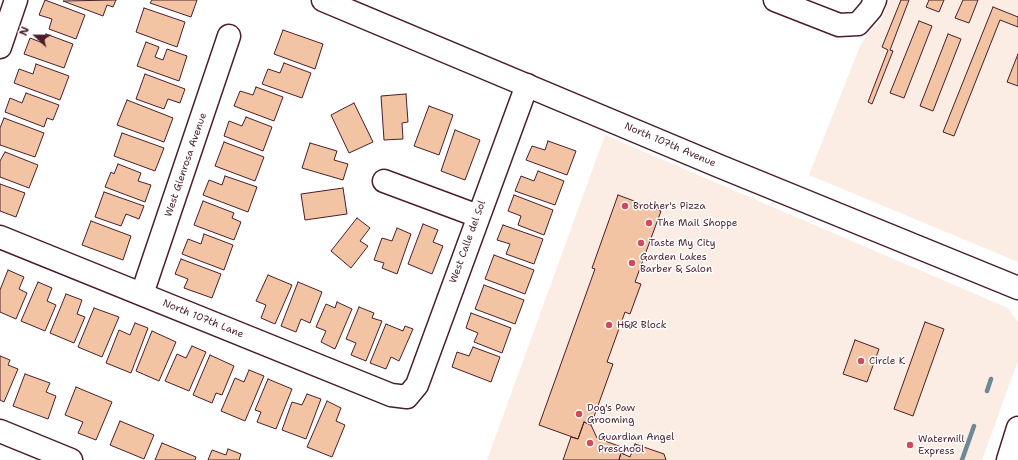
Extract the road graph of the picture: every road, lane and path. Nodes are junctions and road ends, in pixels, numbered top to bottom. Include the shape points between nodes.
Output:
1 (16, 0) edge
2 (323, 0) edge
3 (775, 0) edge
4 (875, 0) edge
5 (229, 36) dead end
6 (0, 47) edge
7 (527, 85) junction
8 (384, 181) dead end
9 (478, 216) junction
10 (0, 237) edge
11 (1018, 288) edge
12 (142, 294) junction
13 (406, 397) joint
14 (1018, 428) edge
15 (0, 431) edge
16 (61, 458) edge
17 (1008, 460) edge

1 - 6 street
2 - 7 street, North 107th Avenue
3 - 4 street via 839,25 858,24
5 - 12 street, West Glenrosa Avenue
7 - 9 street, West Calle del Sol
7 - 11 street, North 107th Avenue
8 - 9 street
9 - 13 street, West Calle del Sol via 417,385
10 - 12 street, North 107th Lane
12 - 13 street, North 107th Lane via 391,395
14 - 17 street
15 - 16 street

